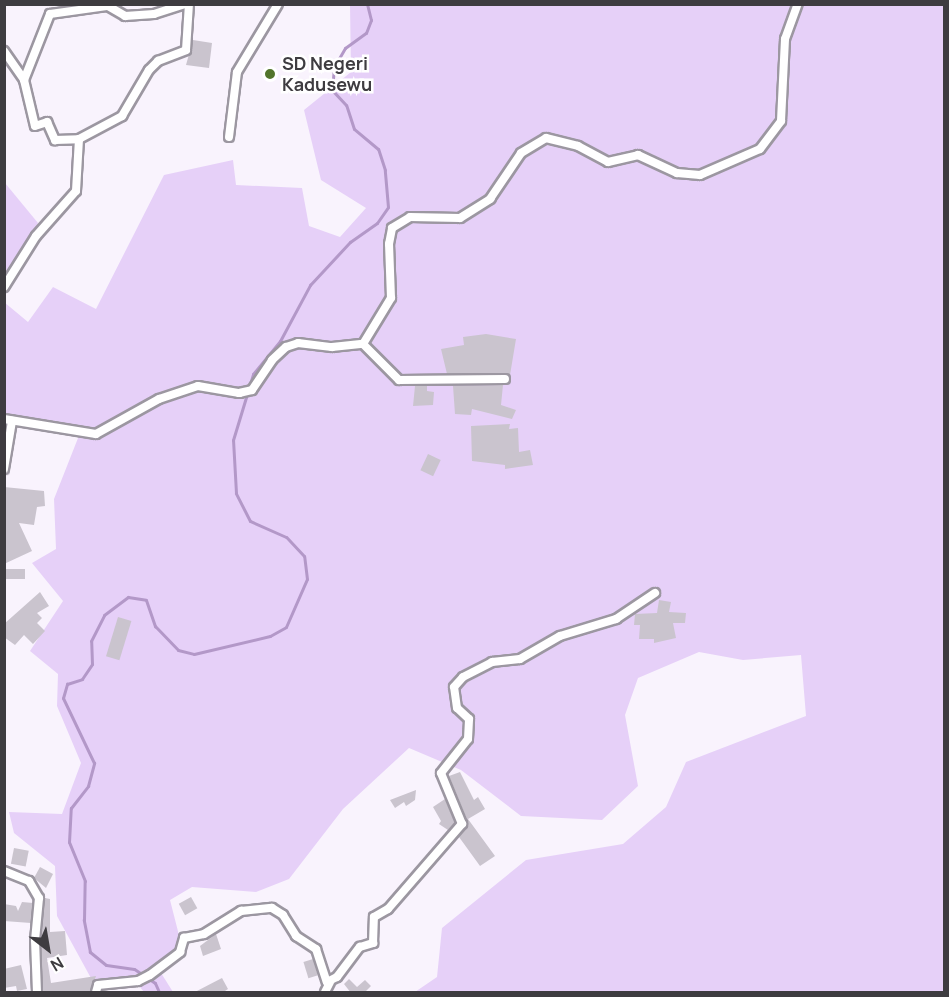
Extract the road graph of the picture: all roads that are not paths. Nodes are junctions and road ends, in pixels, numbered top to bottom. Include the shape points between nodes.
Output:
1 (184, 4) edge
2 (189, 4) edge
3 (278, 4) edge
4 (798, 4) edge
5 (4, 51) edge
6 (24, 80) junction
7 (229, 137) dead end
8 (79, 139) junction
9 (4, 287) edge
10 (363, 344) junction
11 (505, 379) dead end
12 (8, 420) edge
13 (4, 469) edge
14 (655, 593) dead end
15 (4, 871) edge
16 (330, 982) junction
17 (37, 993) edge
18 (96, 993) edge
19 (325, 993) edge

1 - 6 street via 154,14 124,16 108,6 50,14
2 - 8 street via 186,50 158,61 149,70 122,116
3 - 7 street via 237,72
4 - 10 street via 785,39 781,121 760,149 700,175 677,173 638,155 608,162 578,146 546,138 521,153 490,199 460,218 410,217 392,228 391,298
5 - 6 street
6 - 8 street via 35,126 47,122 54,140
8 - 9 street via 76,191 36,236
10 - 11 street via 399,380
10 - 12 street via 286,346 252,390 239,393 198,386 159,399 96,434
12 - 13 street
14 - 16 street via 616,619 560,636 520,659 492,662 463,677 454,687 457,708 469,719 468,739 441,773 462,824 388,909 374,917 373,943 360,947
15 - 17 street via 29,881 39,898 35,940
16 - 18 street via 324,978 316,949 296,936 283,915 272,908 240,911 204,934 184,938 180,952 150,975 138,981 98,985
16 - 19 street

